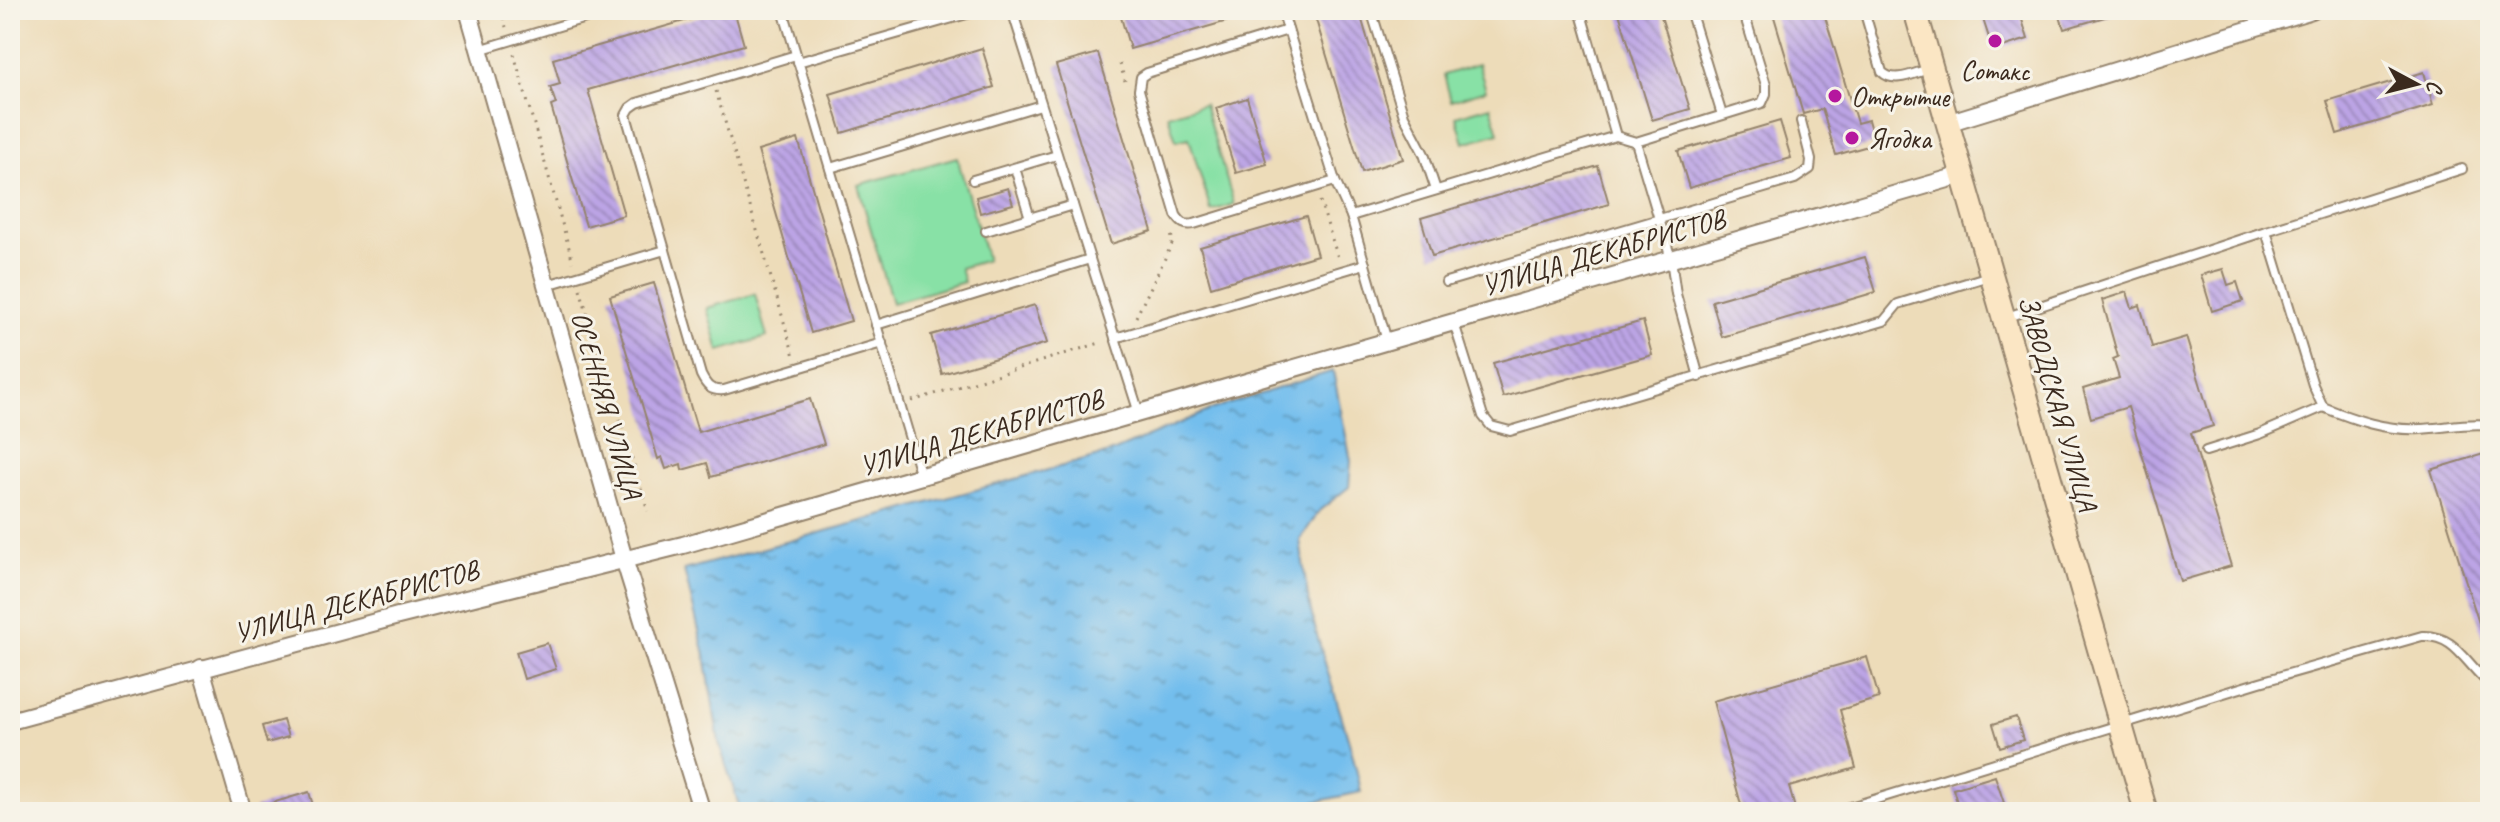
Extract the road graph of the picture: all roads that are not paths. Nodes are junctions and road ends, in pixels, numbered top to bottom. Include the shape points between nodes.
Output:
1 (468, 10) edge
2 (612, 10) edge
3 (783, 10) edge
4 (981, 10) edge
5 (1012, 10) edge
6 (1282, 10) edge
7 (1371, 10) edge
8 (1580, 10) edge
9 (1690, 10) edge
10 (1743, 10) edge
11 (1864, 10) edge
12 (1915, 10) edge
13 (2312, 10) edge
14 (1288, 30) junction
15 (479, 50) junction
16 (797, 59) junction
17 (1932, 68) junction
18 (1041, 105) junction
19 (1722, 115) junction
20 (1801, 121) dead end
21 (1947, 123) junction
22 (1616, 136) junction
23 (1636, 142) junction
24 (1057, 155) junction
25 (830, 168) junction
26 (1015, 168) junction
27 (2462, 169) dead end
28 (1962, 175) junction
29 (973, 180) dead end
30 (1335, 181) junction
31 (1436, 190) junction
32 (1073, 205) junction
33 (1351, 216) junction
34 (1030, 218) junction
35 (1660, 219) junction
36 (986, 231) dead end
37 (2266, 231) junction
38 (665, 250) junction
39 (1090, 259) junction
40 (1671, 259) junction
41 (1365, 264) junction
42 (1990, 276) junction
43 (1446, 282) dead end
44 (546, 285) junction
45 (2002, 319) junction
46 (1454, 323) junction
47 (876, 325) junction
48 (1115, 338) junction
49 (1387, 341) junction
50 (882, 343) junction
51 (1699, 377) junction
52 (2323, 407) junction
53 (1139, 413) junction
54 (2490, 425) edge
55 (2206, 451) dead end
56 (921, 476) junction
57 (624, 559) junction
58 (201, 668) junction
59 (2490, 684) edge
60 (10, 721) edge
61 (2120, 725) junction
62 (243, 812) edge
63 (702, 812) edge
64 (1834, 812) edge
65 (2146, 812) edge

1 - 15 street, ОСЕННЯЯ УЛИЦА
2 - 15 lane
3 - 16 lane
4 - 16 lane
5 - 18 lane
6 - 14 lane
7 - 31 lane via 1404,116
8 - 22 lane
9 - 19 lane
10 - 19 lane via 1766,94 1762,103
11 - 17 lane via 1886,77
12 - 17 street, ЗАВОДСКАЯ УЛИЦА
13 - 21 street
14 - 30 lane
14 - 30 lane via 1141,77 1139,90 1176,215 1187,225 1194,224
15 - 44 street, ОСЕННЯЯ УЛИЦА
16 - 25 lane
16 - 38 lane via 637,103 626,115
17 - 21 street, ЗАВОДСКАЯ УЛИЦА
18 - 24 lane
18 - 25 lane
19 - 23 lane
20 - 35 lane via 1811,160 1805,174
21 - 28 street, ЗАВОДСКАЯ УЛИЦА
22 - 23 lane
22 - 31 lane
23 - 35 lane
24 - 26 lane
24 - 32 lane
25 - 47 lane
26 - 29 lane
26 - 34 lane
27 - 37 lane
28 - 40 street, УЛИЦА ДЕКАБРИСТОВ
28 - 42 street, ЗАВОДСКАЯ УЛИЦА
30 - 33 lane
31 - 33 lane
32 - 34 lane
32 - 39 lane
33 - 41 lane
34 - 36 lane
35 - 40 lane
35 - 43 lane
37 - 45 lane
37 - 52 lane
38 - 44 lane
38 - 50 lane via 706,385 714,391
39 - 47 lane
39 - 48 lane
40 - 46 street, УЛИЦА ДЕКАБРИСТОВ
40 - 51 lane
41 - 48 lane
41 - 49 lane
42 - 45 street, ЗАВОДСКАЯ УЛИЦА
42 - 51 lane via 1898,304 1884,321
44 - 57 street, ОСЕННЯЯ УЛИЦА
45 - 61 street, ЗАВОДСКАЯ УЛИЦА
46 - 49 street, УЛИЦА ДЕКАБРИСТОВ
46 - 51 lane via 1483,416 1500,430
47 - 50 lane
48 - 53 lane
49 - 53 street, УЛИЦА ДЕКАБРИСТОВ
50 - 56 lane
52 - 54 lane via 2386,427
52 - 55 lane
53 - 56 street, УЛИЦА ДЕКАБРИСТОВ
56 - 57 street, УЛИЦА ДЕКАБРИСТОВ
57 - 58 street, УЛИЦА ДЕКАБРИСТОВ
57 - 63 street, ОСЕННЯЯ УЛИЦА
58 - 60 street, УЛИЦА ДЕКАБРИСТОВ
58 - 62 street
59 - 61 lane via 2449,641 2422,636
61 - 64 lane
61 - 65 street, ЗАВОДСКАЯ УЛИЦА

